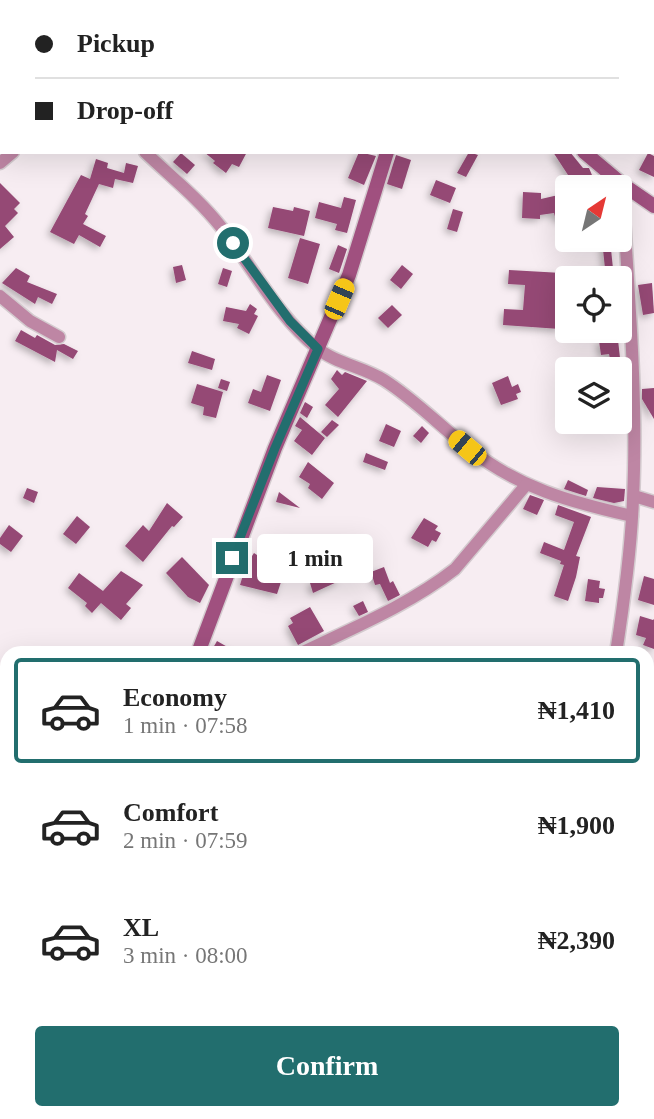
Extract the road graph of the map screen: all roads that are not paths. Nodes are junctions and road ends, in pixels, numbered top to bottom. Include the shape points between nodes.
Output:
1 (147, 154) edge
2 (386, 154) edge
3 (586, 154) edge
4 (611, 175) edge
5 (632, 191) edge
6 (654, 206) edge
7 (626, 252) edge
8 (0, 296) edge
9 (59, 337) dead end
10 (318, 349) junction
11 (526, 485) junction
12 (634, 496) junction
13 (654, 502) edge
14 (632, 516) junction
15 (201, 646) edge
16 (316, 646) edge
17 (617, 646) edge

1 - 10 street via 204,207 290,321
2 - 10 main road via 349,275
3 - 4 main road
5 - 6 main road
7 - 12 street
8 - 9 street
10 - 11 street via 386,381 467,448
10 - 15 main road via 275,448
11 - 14 street via 574,503
11 - 16 street via 441,580
12 - 13 street
12 - 14 street
14 - 17 street

